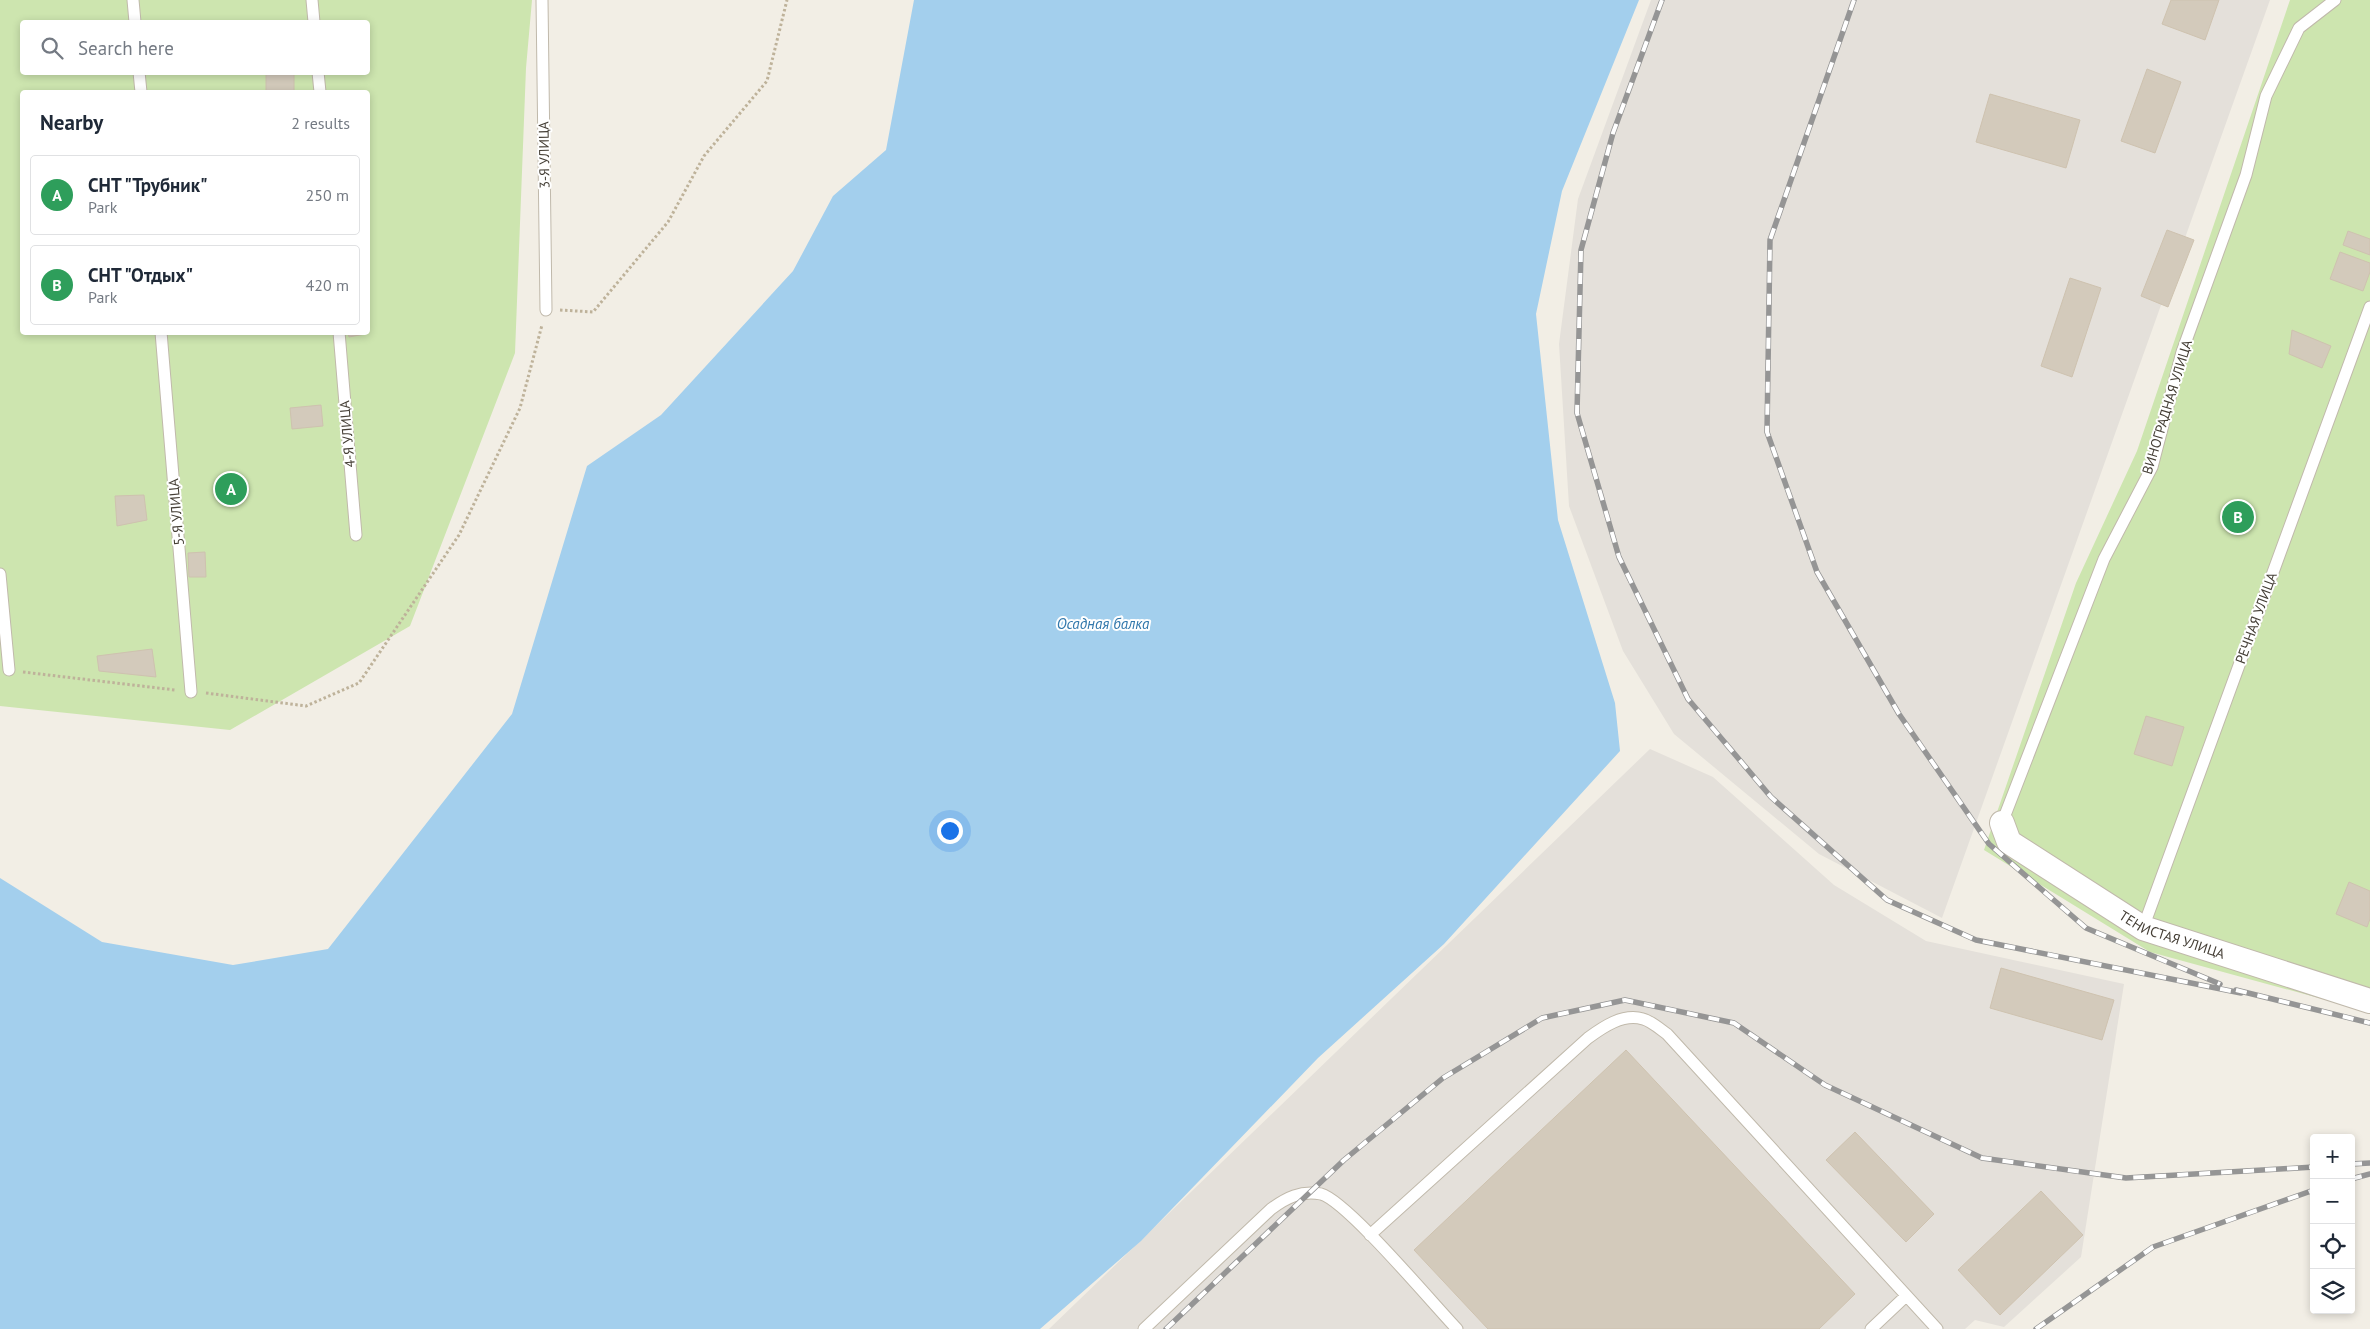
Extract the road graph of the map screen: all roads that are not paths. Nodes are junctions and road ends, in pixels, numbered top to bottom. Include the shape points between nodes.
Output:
1 (133, 0) edge
2 (312, 0) edge
3 (542, 0) edge
4 (2335, 0) edge
5 (135, 20) edge
6 (314, 20) edge
7 (140, 75) edge
8 (318, 75) edge
9 (141, 90) edge
10 (320, 90) edge
11 (2370, 307) edge
12 (546, 310) road end
13 (161, 335) edge
14 (339, 335) edge
15 (356, 535) dead end
16 (0, 574) edge
17 (9, 670) road end
18 (191, 692) road end
19 (2002, 823) joint
20 (2143, 928) junction
21 (2370, 1000) edge
22 (1370, 1236) junction
23 (1906, 1296) junction
24 (1450, 1327) edge
25 (1144, 1329) edge
26 (1871, 1329) edge
27 (1937, 1329) edge

1 - 5 lane
2 - 6 lane
3 - 12 lane, 3-Я УЛИЦА
4 - 19 lane, ВИНОГРАДНАЯ УЛИЦА via 2299,28 2266,96 2246,175 2182,352 2152,466 2104,559
7 - 9 lane
8 - 10 lane
11 - 20 lane, РЕЧНАЯ УЛИЦА
13 - 18 lane, 5-Я УЛИЦА
14 - 15 lane, 4-Я УЛИЦА
16 - 17 lane
19 - 20 street, ТЕНИСТАЯ УЛИЦА via 2009,842
20 - 21 street, ТЕНИСТАЯ УЛИЦА
22 - 23 lane via 1588,1038 1606,1025 1627,1018 1644,1019 1667,1034
22 - 24 lane
22 - 25 lane via 1336,1202 1309,1193 1291,1196 1271,1208
23 - 26 lane
23 - 27 lane

